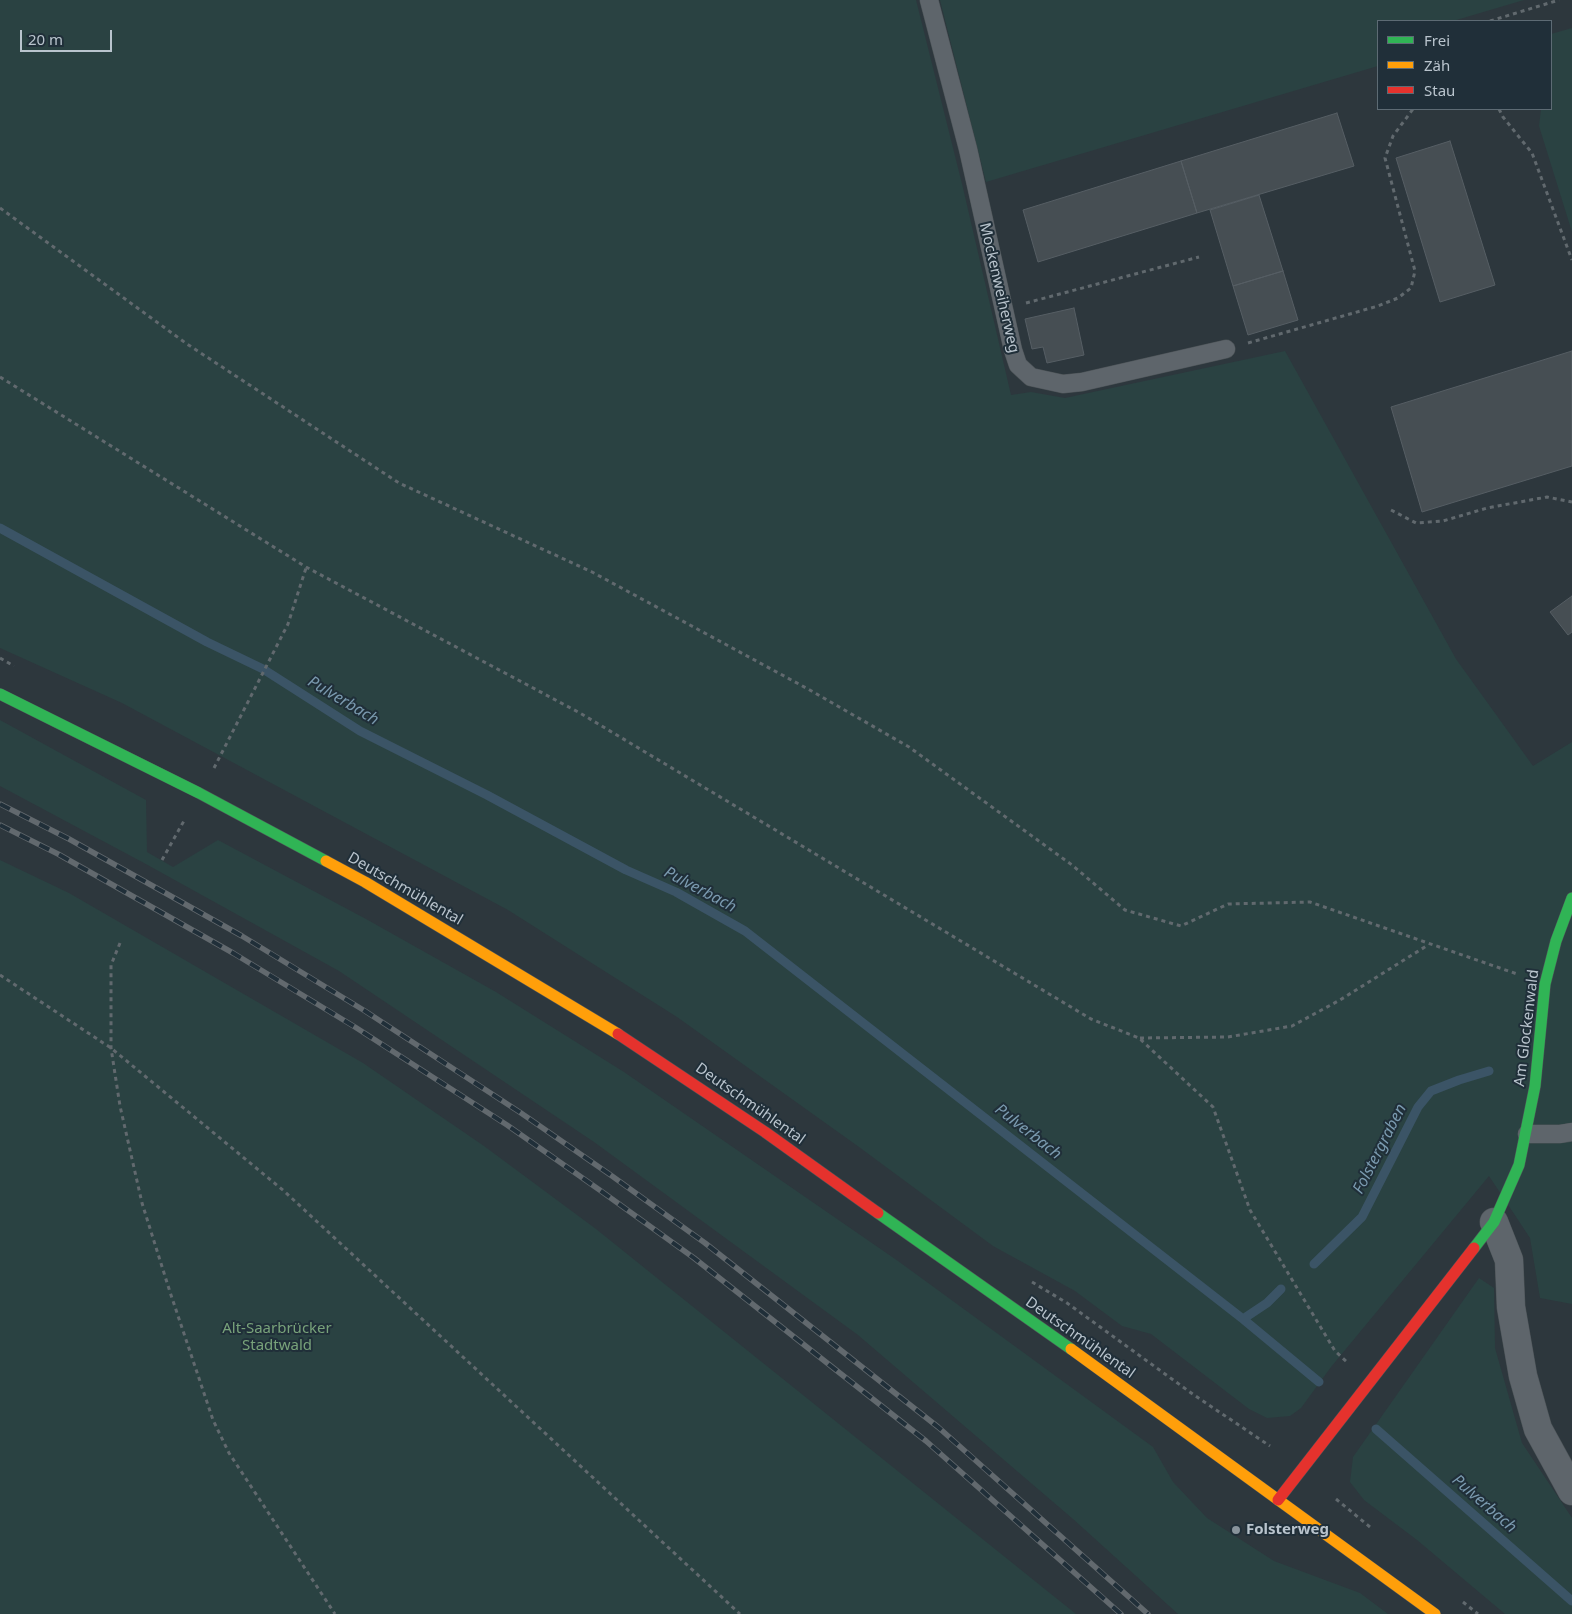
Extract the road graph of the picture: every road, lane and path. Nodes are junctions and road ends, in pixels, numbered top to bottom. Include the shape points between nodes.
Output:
1 (929, 0) edge
2 (1559, 0) edge
3 (1493, 20) edge
4 (1411, 110) edge
5 (1500, 110) edge
6 (0, 208) edge
7 (1199, 257) dead end
8 (1572, 260) edge
9 (1004, 309) junction
10 (1226, 349) joint
11 (0, 377) edge
12 (1572, 502) edge
13 (1391, 510) dead end
14 (306, 567) junction
15 (0, 694) edge
16 (213, 769) dead end
17 (199, 793) junction
18 (162, 860) dead end
19 (1572, 898) edge
20 (120, 943) dead end
21 (1428, 944) junction
22 (0, 975) edge
23 (1545, 984) junction
24 (1140, 1038) junction
25 (111, 1048) junction
26 (1572, 1132) edge
27 (1527, 1134) junction
28 (1494, 1222) junction
29 (1368, 1384) junction
30 (1572, 1491) edge
31 (1278, 1500) junction
32 (335, 1614) edge
33 (740, 1614) edge
34 (1435, 1614) edge

1 - 9 lane, Mockenweiherweg via 968,149
2 - 3 path
4 - 10 path via 1393,136 1385,158 1415,271 1411,288 1398,298 1378,306
5 - 8 path via 1532,152
6 - 21 path via 186,344 399,483 592,572 909,747 1072,865 1125,910 1181,926 1228,904 1310,902
7 - 9 path
9 - 10 lane, Mockenweiherweg via 1018,365 1032,377 1050,382 1082,382
11 - 14 path
12 - 13 path via 1547,496 1443,521 1416,523
14 - 16 path via 288,624
14 - 24 path via 580,713 1091,1019
15 - 17 main road, Deutschmühlental
17 - 18 path
17 - 31 main road, Deutschmühlental via 366,882 661,1061 1110,1377
19 - 23 main road, Am Glockenwald
20 - 25 path via 110,965
21 - 23 path
21 - 24 path via 1340,1000 1292,1026 1228,1037
22 - 25 path
23 - 27 main road, Am Glockenwald
24 - 29 path via 1213,1107 1250,1210 1335,1351
25 - 32 path via 120,1106 142,1202 213,1420 229,1453
25 - 33 path via 284,1191
26 - 27 lane
27 - 28 main road via 1520,1165
28 - 29 main road
28 - 30 street via 1509,1260 1511,1307 1523,1376 1538,1429
29 - 31 main road
31 - 34 main road, Deutschmühlental

